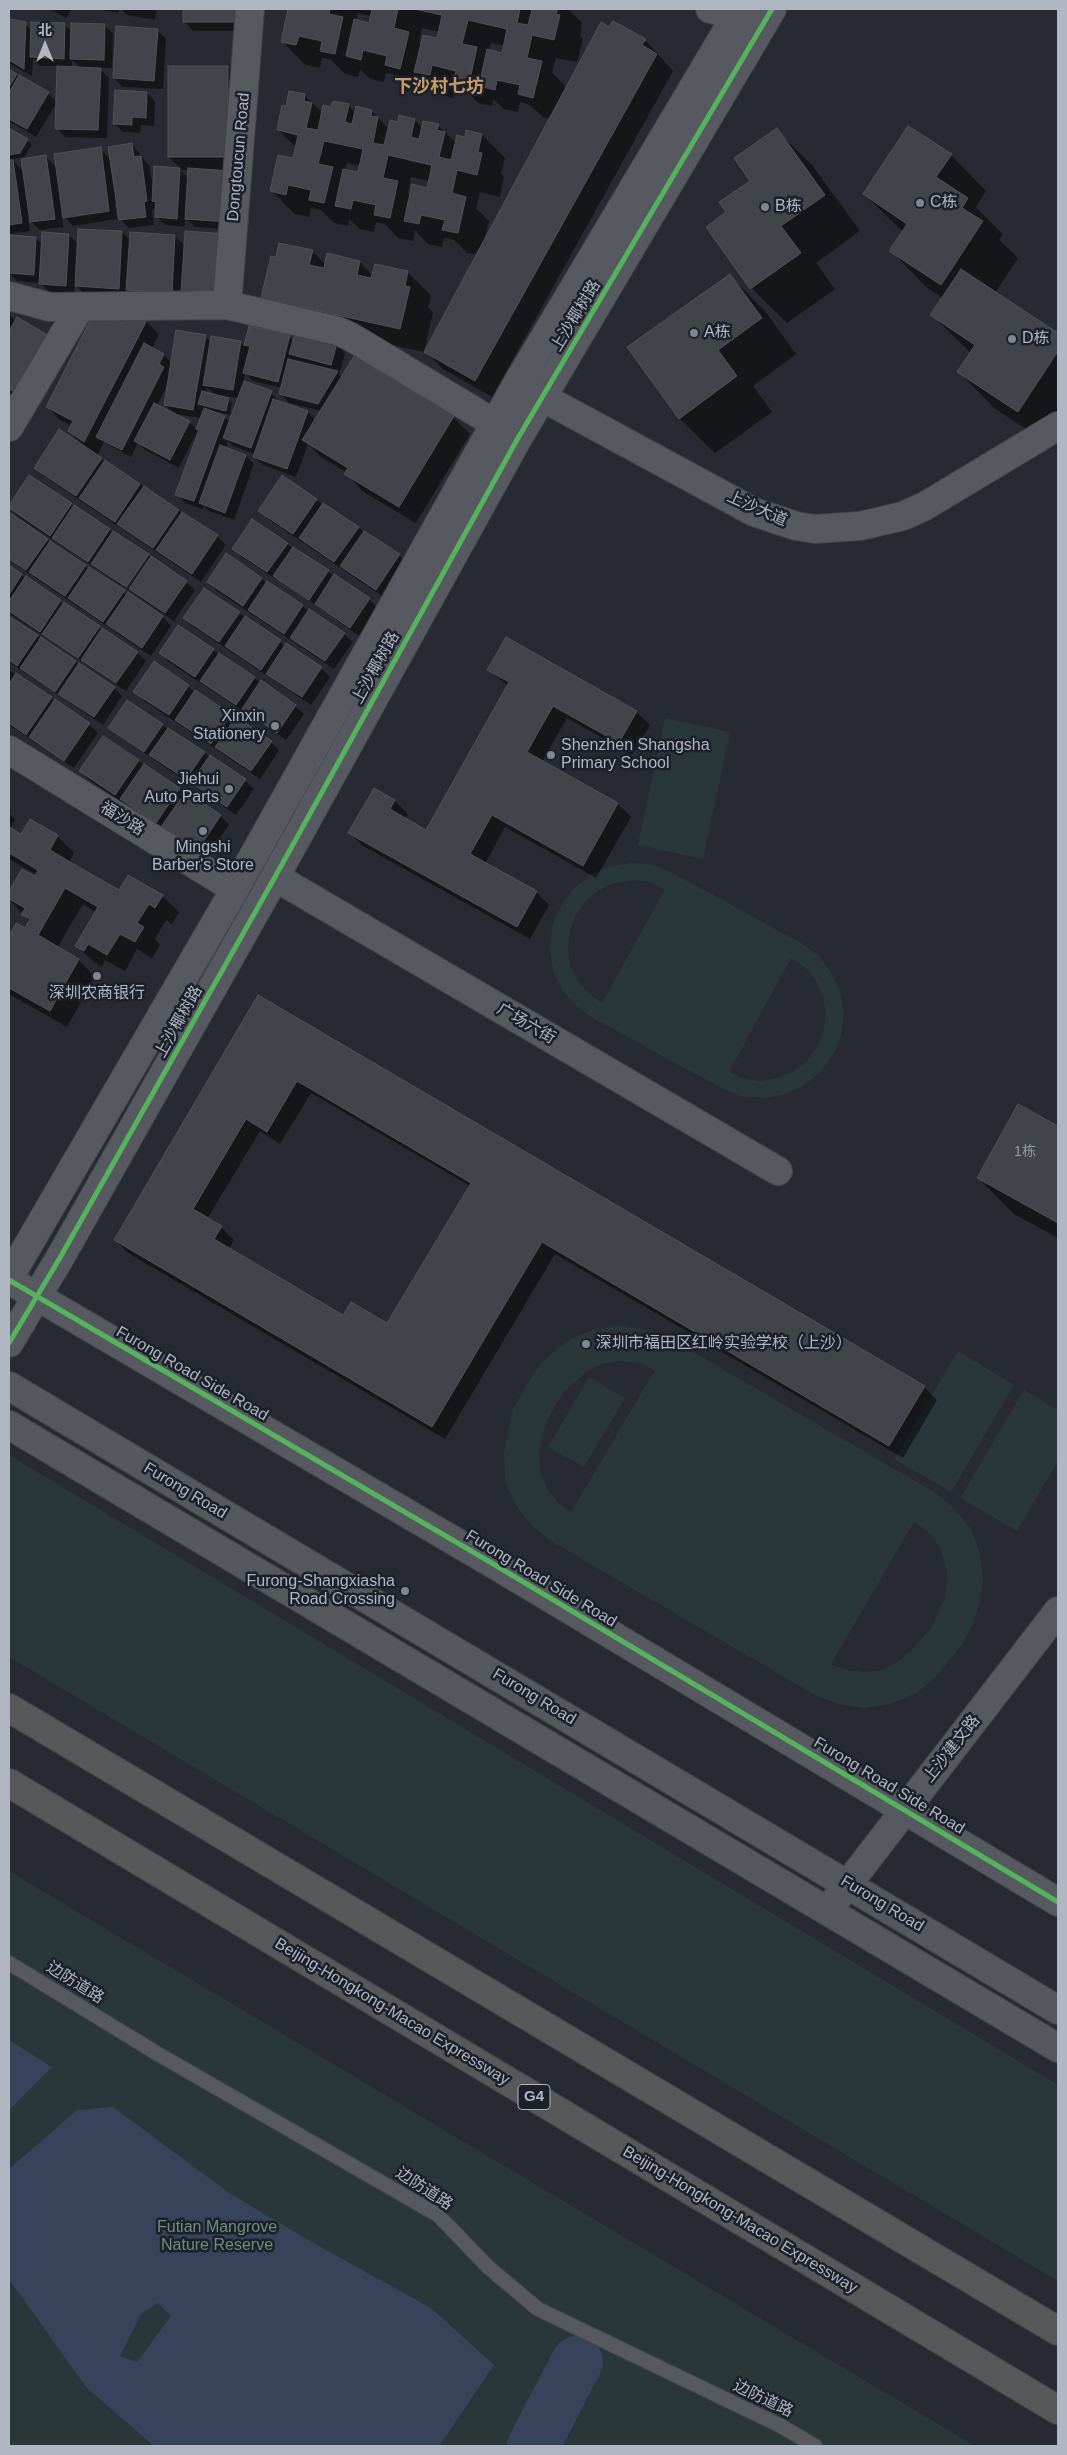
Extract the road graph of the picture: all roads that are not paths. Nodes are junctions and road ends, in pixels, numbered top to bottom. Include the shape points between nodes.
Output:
1 (250, 9) edge
2 (710, 9) edge
3 (738, 11) edge
4 (768, 16) edge
5 (9, 296) edge
6 (227, 305) junction
7 (80, 307) junction
8 (517, 384) junction
9 (542, 397) junction
10 (494, 423) junction
11 (1058, 426) edge
12 (9, 428) edge
13 (518, 438) junction
14 (9, 750) edge
15 (275, 877) junction
16 (235, 889) junction
17 (778, 1171) dead end
18 (9, 1279) edge
19 (36, 1297) junction
20 (9, 1343) edge
21 (9, 1386) edge
22 (9, 1425) edge
23 (1058, 1611) edge
24 (9, 1708) edge
25 (9, 1783) edge
26 (905, 1811) junction
27 (848, 1884) junction
28 (1058, 1902) edge
29 (828, 1910) junction
30 (9, 1962) edge
31 (1058, 2010) edge
32 (1058, 2048) edge
33 (1058, 2331) edge
34 (1058, 2410) edge
35 (815, 2446) edge

1 - 6 street, Dongtoucun Road
2 - 3 street
3 - 4 street
3 - 8 street, 上沙椰树路
4 - 9 street, 上沙椰树路
5 - 7 street via 50,307
6 - 7 street
6 - 10 street via 351,337
7 - 12 street
8 - 9 street, 上沙大道
8 - 10 street, 上沙椰树路
9 - 11 street, 上沙大道 via 754,512 815,529 881,522 910,513
9 - 13 street, 上沙椰树路
10 - 13 street
10 - 16 street, 上沙椰树路
13 - 15 street, 上沙椰树路
14 - 16 street, 福沙路
15 - 17 street, 广场六街
15 - 19 street, 上沙椰树路
16 - 18 street, 上沙椰树路
18 - 19 street, Furong Road Side Road
19 - 20 street, 上沙椰树路
19 - 26 street, Furong Road Side Road via 490,1562
21 - 27 main road, Furong Road
22 - 29 main road, Furong Road
23 - 26 street, 上沙建文路
24 - 33 highway
25 - 34 highway, Beijing-Hongkong-Macao Expressway / G4
26 - 27 street, 上沙建文路
26 - 28 street, Furong Road Side Road
27 - 29 street, 上沙建文路
27 - 31 main road, Furong Road
29 - 32 main road, Furong Road
30 - 35 lane, 边防道路 via 158,2054 438,2214 488,2267 538,2310 781,2426

